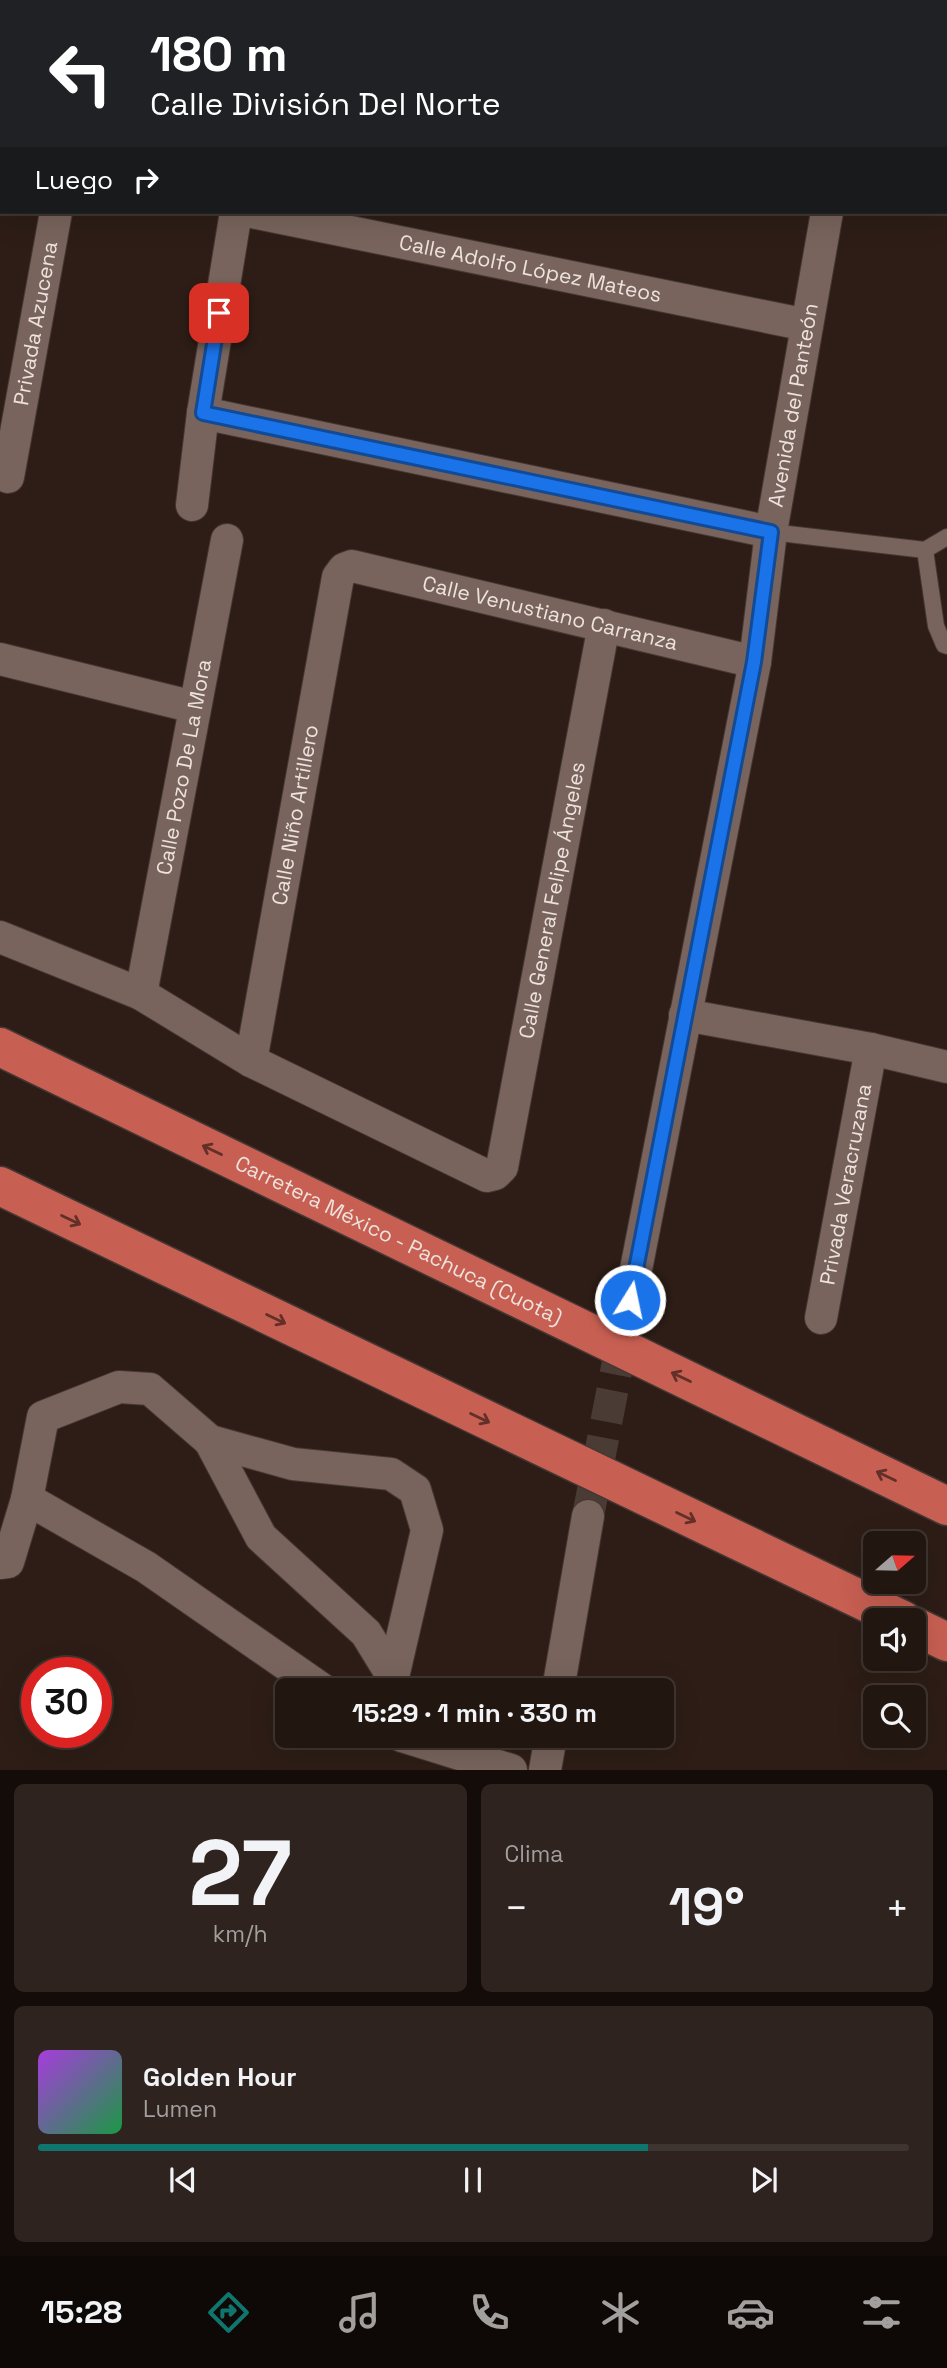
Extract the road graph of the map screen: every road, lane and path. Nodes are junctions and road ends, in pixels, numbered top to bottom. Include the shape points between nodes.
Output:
1 (56, 214) edge
2 (236, 214) edge
3 (262, 214) edge
4 (827, 214) edge
5 (807, 325) junction
6 (203, 413) junction
7 (8, 477) dead end
8 (192, 505) dead end
9 (771, 532) junction
10 (947, 537) edge
11 (228, 540) dead end
12 (925, 550) junction
13 (344, 569) joint
14 (604, 625) junction
15 (947, 646) edge
16 (0, 659) edge
17 (754, 662) junction
18 (194, 707) junction
19 (0, 937) edge
20 (141, 995) junction
21 (685, 1015) junction
22 (0, 1047) edge
23 (871, 1049) junction
24 (251, 1062) junction
25 (947, 1067) edge
26 (0, 1186) edge
27 (630, 1300) tunnel mouth
28 (821, 1318) dead end
29 (210, 1441) junction
30 (27, 1499) junction
31 (947, 1506) edge
32 (588, 1516) tunnel mouth
33 (0, 1563) edge
34 (878, 1608) edge
35 (926, 1632) edge
36 (947, 1642) edge
37 (306, 1678) edge
38 (392, 1678) edge
39 (396, 1678) edge
40 (560, 1678) edge
41 (441, 1748) edge
42 (549, 1748) edge
43 (511, 1769) edge
44 (545, 1769) edge

1 - 7 street, Privada Azucena
2 - 6 street
3 - 5 street, Calle Adolfo López Mateos
4 - 5 street, Avenida del Panteón
5 - 9 street, Avenida del Panteón
6 - 8 street
6 - 9 street
9 - 12 lane
9 - 17 street, Avenida del Panteón
10 - 12 lane
11 - 18 street, Calle Pozo De La Mora
12 - 15 lane via 936,626
13 - 14 street, Calle Venustiano Carranza via 352,566
13 - 24 street, Calle Niño Artillero via 338,577
14 - 17 street, Calle Venustiano Carranza
14 - 24 street, Calle General Felipe Ángeles via 502,1167 487,1176
16 - 18 street
17 - 21 street, Avenida del Panteón
18 - 20 street, Calle Pozo De La Mora
19 - 20 street
20 - 24 street
21 - 23 street
21 - 27 street, Avenida del Panteón
31 -> 22 highway, Carretera México - Pachuca (Cuota)
23 - 25 street
23 - 28 street, Privada Veracruzana
26 -> 34 highway
29 - 30 street via 150,1389 119,1387 43,1417
29 - 38 street via 261,1537 366,1633
29 - 39 street via 293,1464 391,1474 415,1490 427,1530
30 - 33 street via 8,1562
30 - 37 street via 146,1567
32 - 40 street
35 - 36 highway
41 - 43 street
42 - 44 street

